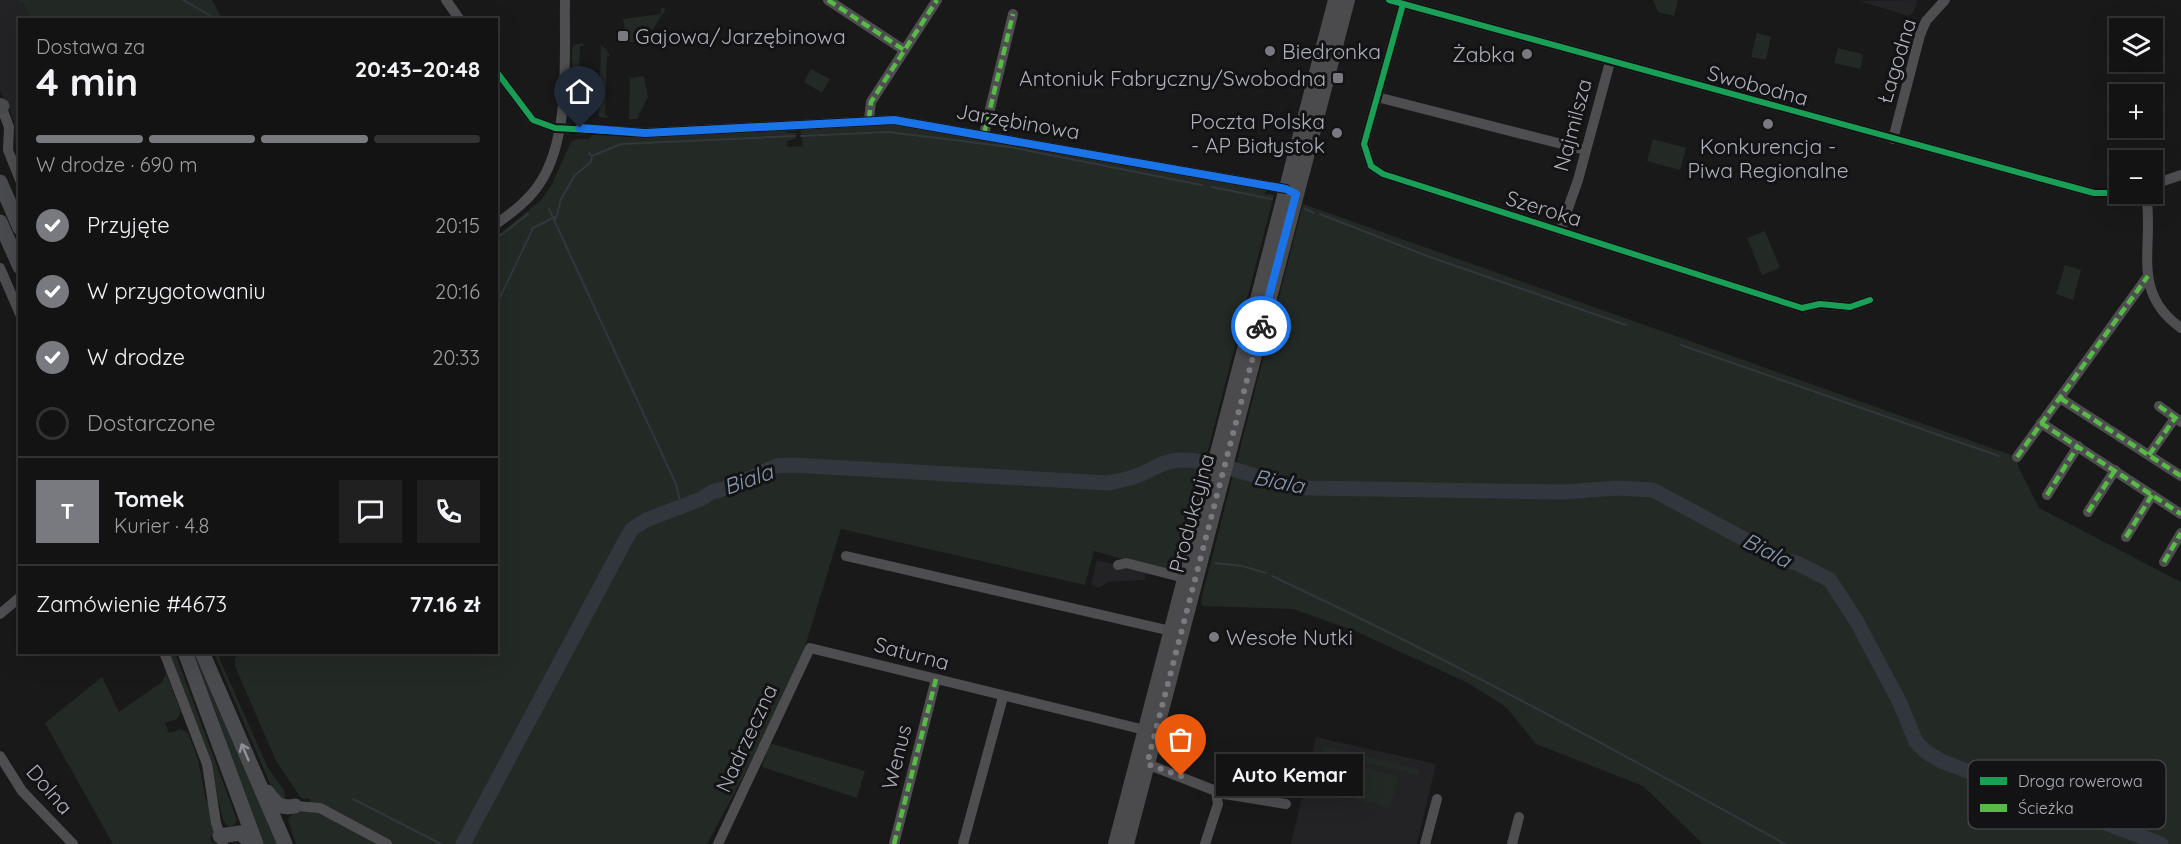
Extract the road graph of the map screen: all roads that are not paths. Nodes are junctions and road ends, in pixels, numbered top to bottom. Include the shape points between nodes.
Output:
1 (446, 0) edge
2 (565, 0) edge
3 (828, 0) edge
4 (1335, 0) edge
5 (1348, 0) edge
6 (1389, 0) edge
7 (1945, 0) edge
8 (932, 2) edge
9 (1403, 4) junction
10 (1013, 14) dead end
11 (459, 18) edge
12 (904, 50) junction
13 (1610, 62) junction
14 (498, 74) edge
15 (1377, 97) junction
16 (1, 105) edge
17 (869, 119) junction
18 (560, 128) junction
19 (984, 135) junction
20 (1893, 140) junction
21 (1585, 150) junction
22 (18, 175) edge
23 (2181, 175) edge
24 (2163, 181) edge
25 (0, 182) edge
26 (1291, 192) junction
27 (2109, 193) edge
28 (2146, 204) edge
29 (499, 218) edge
30 (0, 222) edge
31 (18, 223) edge
32 (1560, 231) junction
33 (18, 262) edge
34 (0, 268) edge
35 (2148, 276) junction
36 (1870, 300) dead end
37 (18, 309) edge
38 (2181, 328) edge
39 (2060, 398) junction
40 (2159, 406) dead end
41 (2178, 420) edge
42 (2041, 423) junction
43 (2078, 446) junction
44 (2149, 455) junction
45 (2017, 457) dead end
46 (2115, 470) junction
47 (2181, 476) edge
48 (1217, 477) junction
49 (2047, 495) dead end
50 (2152, 495) junction
51 (2088, 512) dead end
52 (2181, 514) edge
53 (2181, 533) edge
54 (2126, 537) dead end
55 (846, 556) dead end
56 (2164, 562) dead end
57 (1118, 565) dead end
58 (1185, 578) junction
59 (18, 599) edge
60 (0, 614) edge
61 (1171, 631) junction
62 (810, 648) joint
63 (166, 654) edge
64 (186, 654) edge
65 (203, 654) edge
66 (936, 679) junction
67 (1003, 697) junction
68 (1145, 730) junction
69 (0, 756) edge
70 (1147, 764) junction
71 (257, 779) junction
72 (1218, 794) junction
73 (1437, 799) dead end
74 (241, 802) junction
75 (1286, 804) dead end
76 (295, 806) junction
77 (1519, 817) dead end
78 (224, 838) edge
79 (73, 844) edge
80 (254, 844) edge
81 (286, 844) edge
82 (387, 844) edge
83 (718, 844) edge
84 (894, 844) edge
85 (963, 844) edge
86 (1115, 844) edge
87 (1127, 844) edge
88 (1205, 844) edge
89 (1425, 844) edge
90 (1512, 844) edge

1 - 11 street
2 - 18 street
3 - 12 street
4 - 26 main road
5 - 26 main road
6 - 9 street, Swobodna
7 - 20 street, Łagodna via 1926,21 1920,36
8 - 12 street
9 - 13 street, Swobodna
9 - 15 street, Szeroka
10 - 19 street
12 - 17 street via 871,102
13 - 20 street, Swobodna
13 - 21 street, Najmilsza
14 - 18 street, Jarzębinowa via 533,120
15 - 21 street
15 - 32 street, Szeroka via 1364,144 1371,166 1383,174
16 - 22 street via 9,126 8,150
17 - 18 street, Jarzębinowa via 645,133
17 - 19 street, Jarzębinowa
18 - 29 street via 541,182 522,204
19 - 26 street, Jarzębinowa
20 - 27 street, Swobodna via 2094,193
21 - 32 street, Najmilsza
23 - 24 street
25 - 31 highway
26 - 48 main road, Produkcyjna
28 - 35 street
30 - 33 highway
32 - 36 street, Szeroka via 1802,308 1820,304 1850,307
34 - 37 street
35 - 38 street via 2159,309
35 - 39 street
39 - 42 street
39 - 44 street
40 - 41 street
41 - 44 street
42 - 43 street
42 - 45 street
43 - 46 street
43 - 49 street
44 - 47 street
46 - 50 street
46 - 51 street
48 - 58 main road, Produkcyjna
48 - 70 main road, Produkcyjna
50 - 52 street
50 - 54 street
53 - 56 street
55 - 61 street
57 - 58 street via 1126,562
58 - 61 main road, Produkcyjna
59 - 60 street
61 - 68 main road, Produkcyjna
62 - 66 street, Saturna
62 - 83 street, Nadrzeczna
63 - 78 street via 207,764
64 - 74 highway
71 -> 65 highway
66 - 67 street, Saturna
66 - 84 street, Wenus
67 - 68 street, Saturna
67 - 85 street
68 - 86 main road, Produkcyjna
69 - 79 street, Dolna via 22,791
70 - 72 street via 1214,789
70 - 87 main road, Produkcyjna
71 - 76 highway via 277,805
71 - 81 highway
72 - 75 street
72 - 88 street
73 - 89 street
74 - 78 highway via 240,823
74 - 80 highway
76 - 81 highway via 285,814 283,822
76 - 82 street via 320,808
77 - 90 street
78 - 80 highway via 240,834

